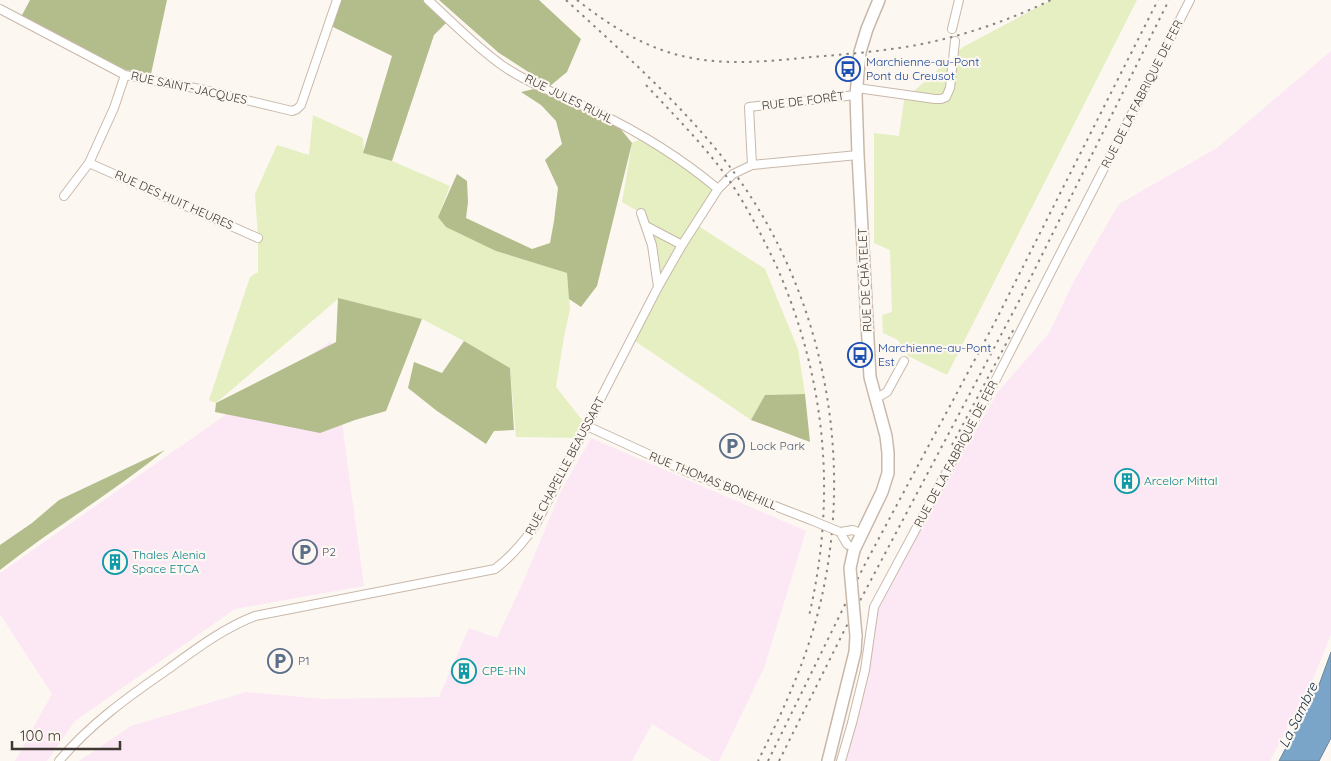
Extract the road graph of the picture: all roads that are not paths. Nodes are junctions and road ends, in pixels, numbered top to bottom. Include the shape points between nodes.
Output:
1 (338, 0) edge
2 (428, 0) edge
3 (960, 0) edge
4 (1190, 0) edge
5 (876, 1) edge
6 (0, 9) edge
7 (952, 29) dead end
8 (955, 40) dead end
9 (125, 75) junction
10 (857, 91) junction
11 (858, 156) junction
12 (89, 163) junction
13 (752, 165) junction
14 (718, 189) junction
15 (64, 196) dead end
16 (641, 213) dead end
17 (646, 226) junction
18 (258, 238) dead end
19 (682, 245) junction
20 (658, 287) junction
21 (904, 361) dead end
22 (876, 399) junction
23 (587, 426) junction
24 (840, 532) junction
25 (862, 534) junction
26 (854, 550) junction
27 (59, 761) edge
28 (828, 761) edge
29 (841, 761) edge

1 - 9 street, RUE SAINT-JACQUES via 301,105 292,111
2 - 14 street, RUE JULES RUHL via 503,66 648,138
3 - 7 street
4 - 29 street, RUE DE LA FABRIQUE DE FER via 990,391 874,607 864,670
5 - 10 main road, RUE DE CHÂTELET via 860,52
6 - 9 street, RUE SAINT-JACQUES
8 - 10 street via 950,88 946,97 935,99
9 - 12 street
10 - 11 main road, RUE DE CHÂTELET
10 - 13 street, RUE DE FORÊT via 749,107
11 - 13 street, RUE CHAPELLE BEAUSSART
11 - 22 main road, RUE DE CHÂTELET via 870,377
12 - 15 street
12 - 18 street, RUE DES HUIT HEURES
13 - 14 street, RUE CHAPELLE BEAUSSART via 733,174
14 - 19 street, RUE CHAPELLE BEAUSSART
16 - 17 street
17 - 19 street
17 - 20 street
19 - 20 street, RUE CHAPELLE BEAUSSART
20 - 23 street, RUE CHAPELLE BEAUSSART
21 - 22 street via 887,392
22 - 25 main road, RUE DE CHÂTELET via 886,436 888,473
23 - 24 street, RUE THOMAS BONEHILL, bridge via 685,471
23 - 27 street, RUE CHAPELLE BEAUSSART via 536,524 510,558 495,569 255,616 237,623 124,700 74,743
24 - 25 street, RUE THOMAS BONEHILL via 854,530
24 - 26 street, RUE THOMAS BONEHILL
25 - 26 main road, RUE DE CHÂTELET
26 - 28 main road, RUE DE CHÂTELET, bridge via 850,568 855,652

